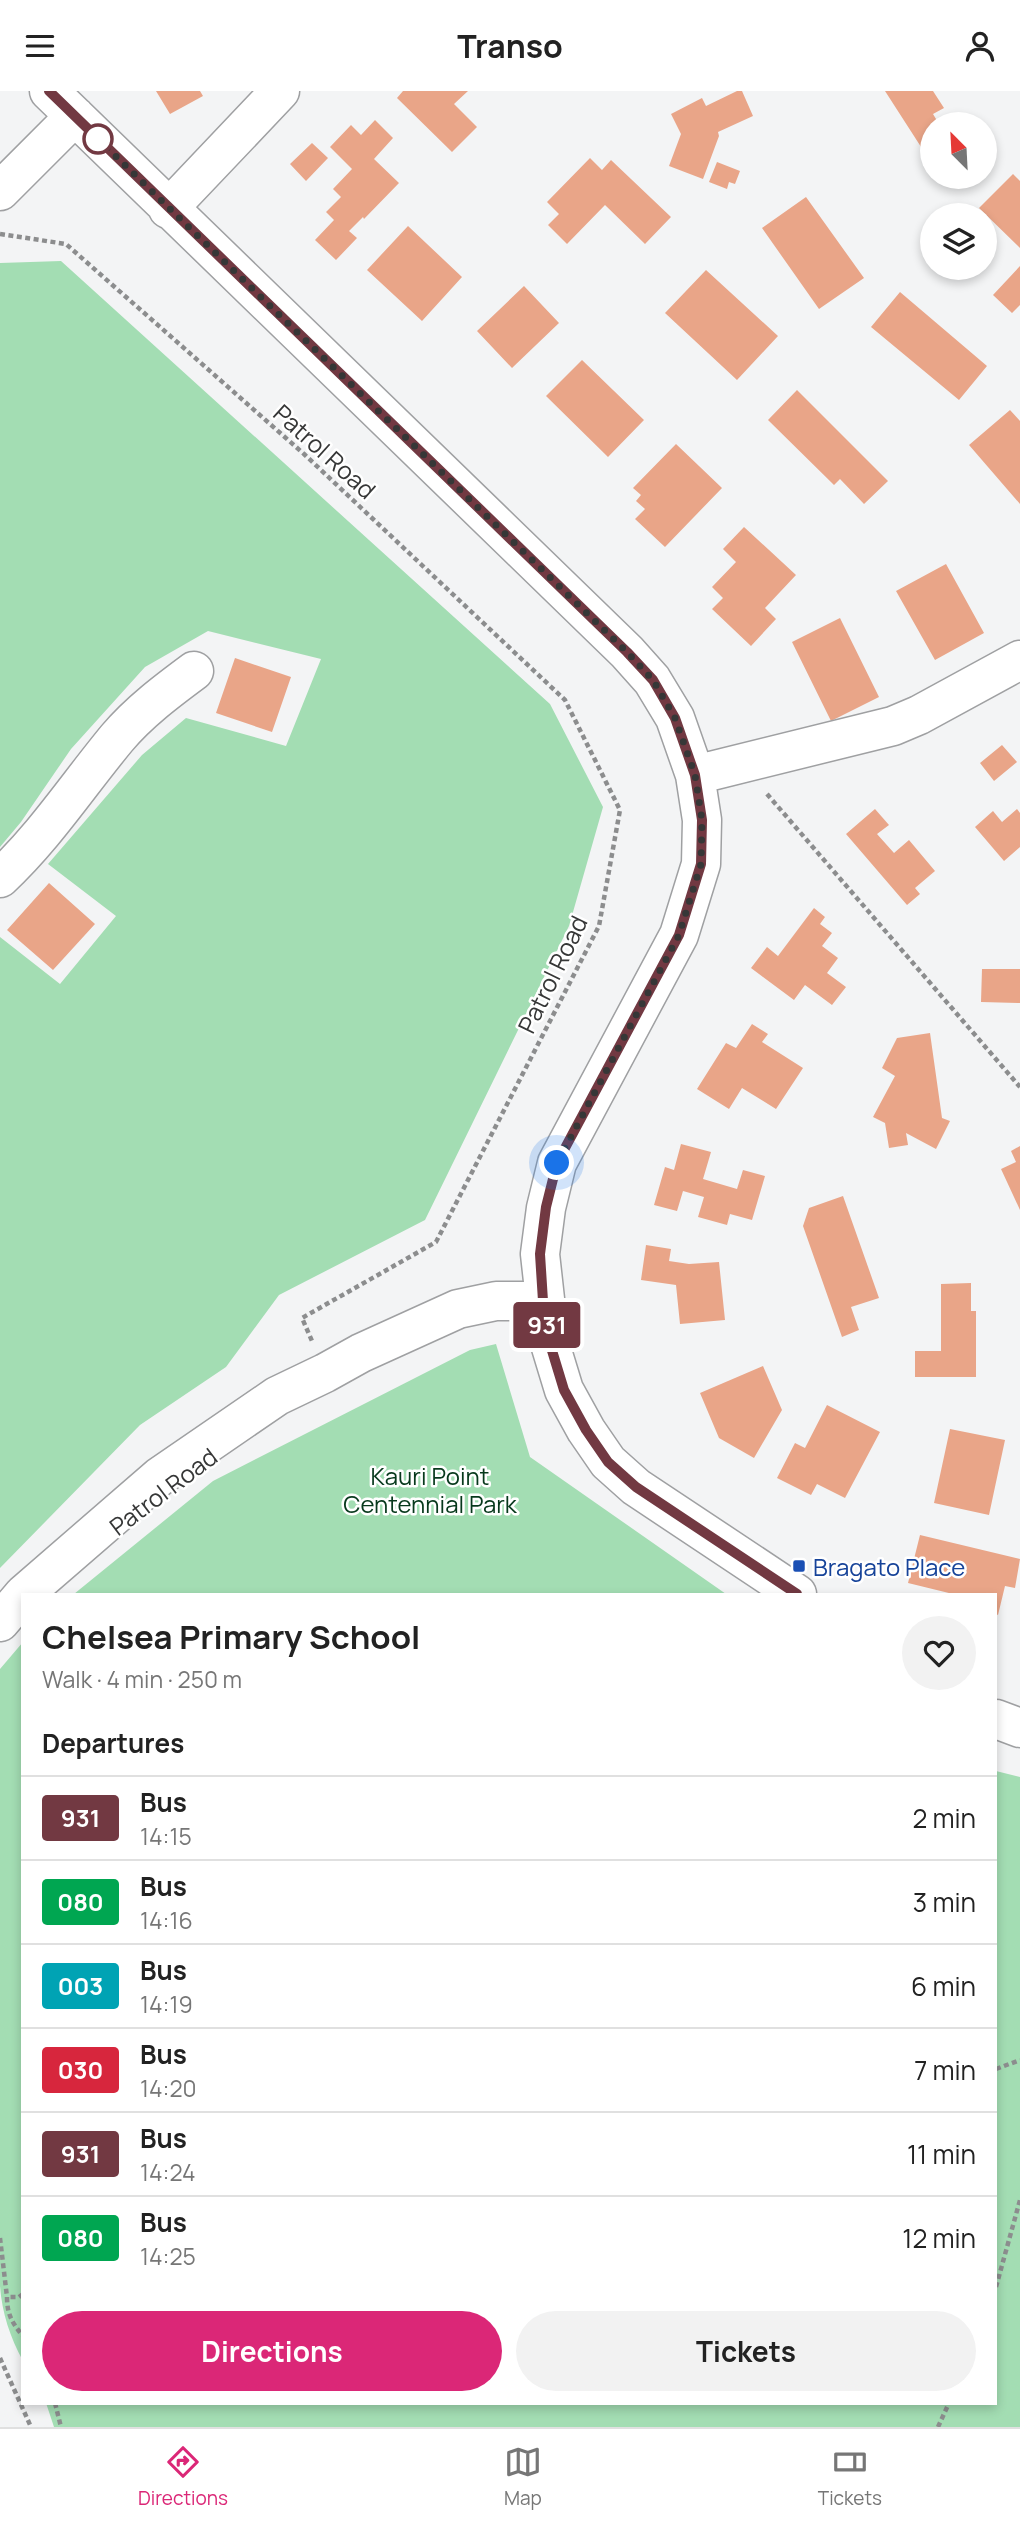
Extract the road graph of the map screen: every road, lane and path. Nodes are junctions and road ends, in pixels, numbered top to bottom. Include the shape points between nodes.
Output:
1 (280, 91) edge
2 (62, 104) edge
3 (0, 191) edge
4 (168, 209) junction
5 (0, 234) edge
6 (1020, 660) edge
7 (194, 671) dead end
8 (742, 765) junction
9 (695, 775) junction
10 (0, 878) edge
11 (1020, 1087) edge
12 (543, 1301) junction
13 (325, 1373) junction
14 (25, 1593) edge
15 (795, 1593) edge
16 (21, 1597) edge
17 (0, 1622) edge
18 (997, 1719) edge
19 (1020, 1728) edge
20 (1020, 2060) edge
21 (997, 2069) edge
22 (1020, 2200) edge
23 (0, 2238) edge
24 (997, 2283) edge
25 (21, 2296) edge
26 (6, 2297) junction
27 (21, 2334) edge
28 (0, 2358) edge
29 (21, 2405) edge
30 (21, 2405) edge
31 (56, 2405) edge
32 (948, 2405) edge
33 (31, 2427) edge
34 (61, 2427) edge
35 (938, 2427) edge

1 - 4 street
2 - 3 street
2 - 4 street
4 - 9 street via 627,652 653,680 675,718
5 - 13 path, Patrol Road via 66,244 304,454 565,699 620,810 599,926 436,1242 303,1318
6 - 8 street via 893,726
7 - 10 street via 162,694 119,736 27,853
8 - 9 street
8 - 11 path
9 - 12 street via 702,820 701,864 679,935 557,1163 540,1254
12 - 13 street via 496,1301 458,1309
12 - 15 street via 564,1390 608,1462 636,1487
13 - 14 street via 277,1396 159,1477
16 - 17 street
18 - 19 street
20 - 21 path
22 - 24 path
23 - 26 path
25 - 26 path
26 - 27 path via 11,2322
28 - 30 path
29 - 33 path
31 - 34 path
32 - 35 path

